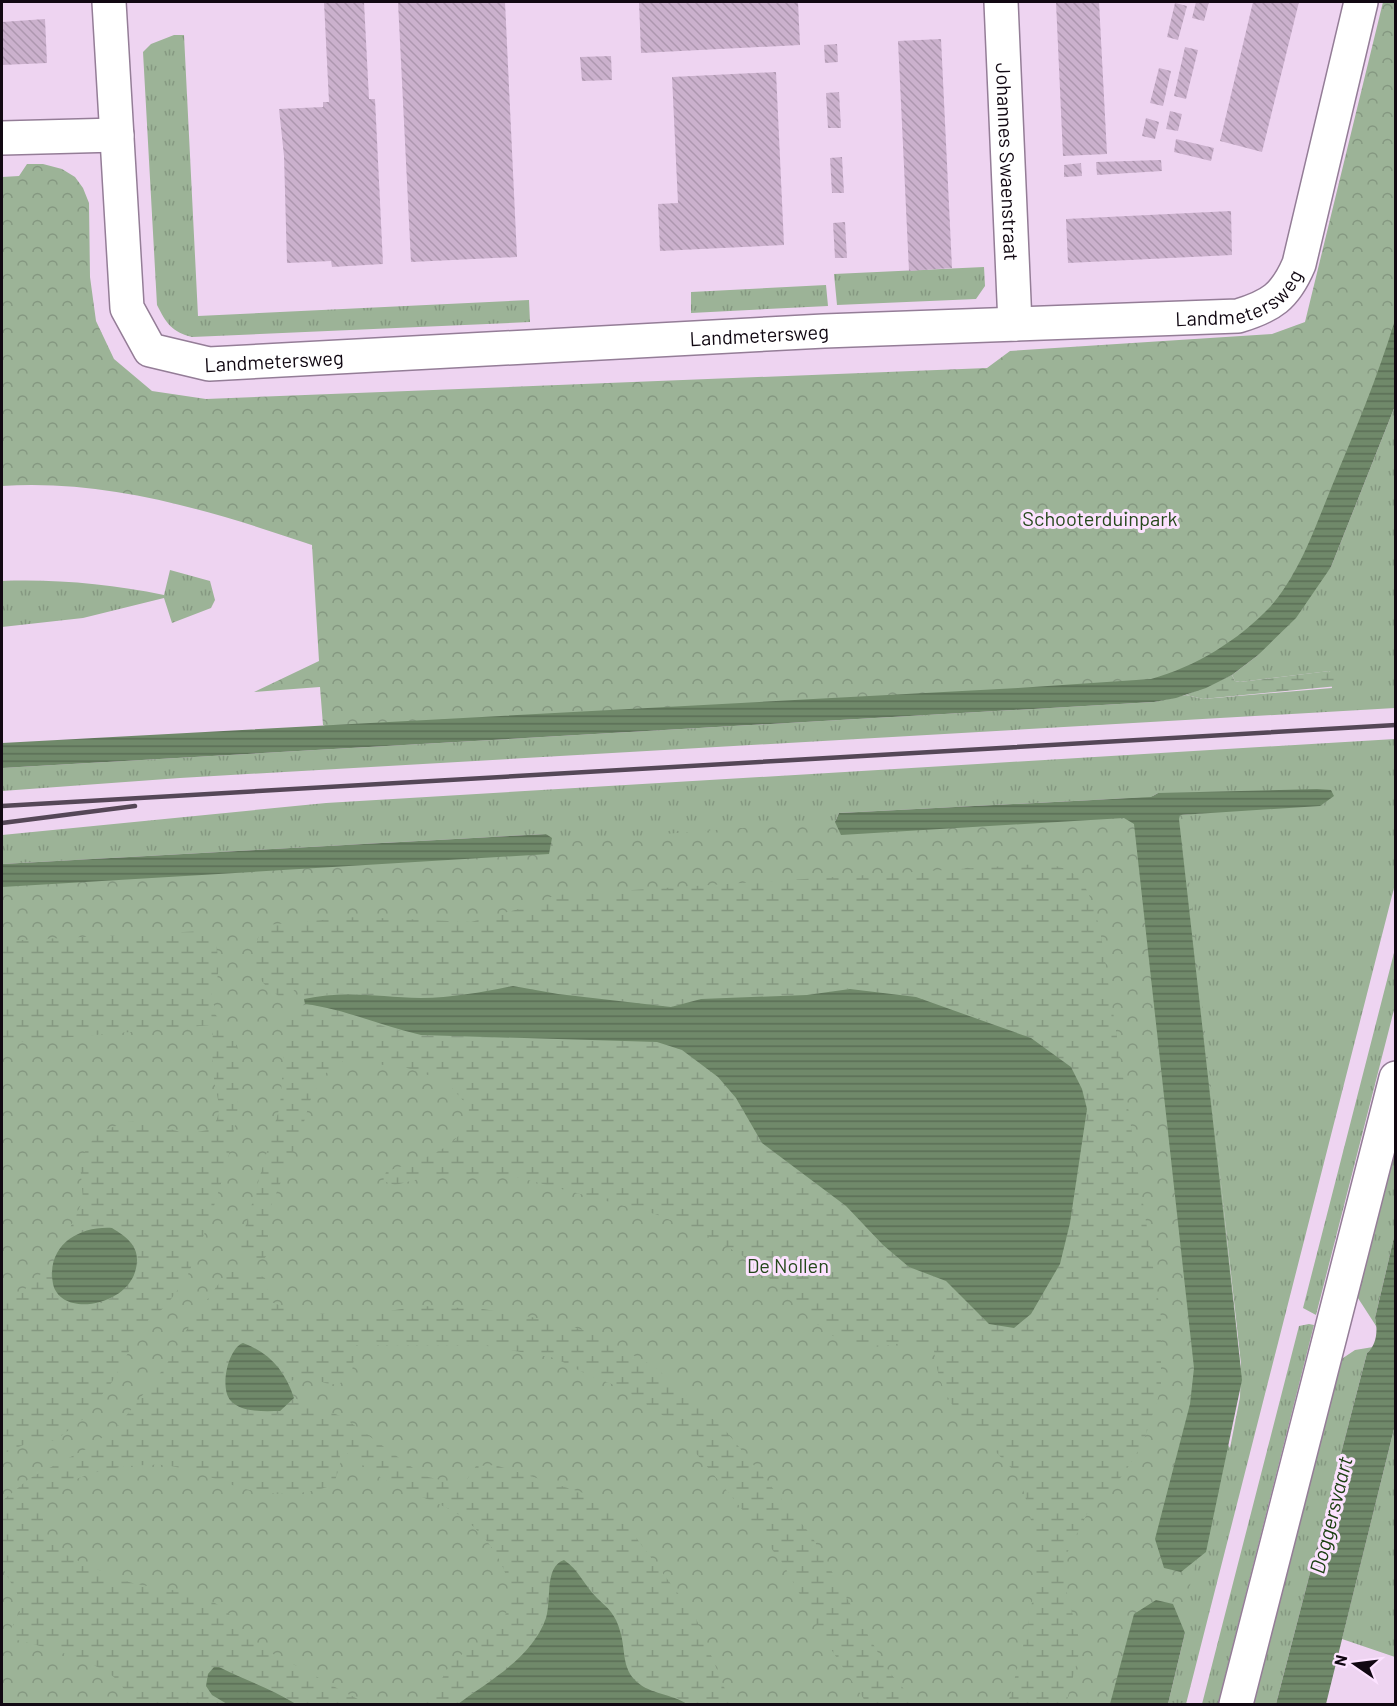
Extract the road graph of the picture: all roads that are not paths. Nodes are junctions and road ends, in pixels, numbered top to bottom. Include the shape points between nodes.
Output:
1 (109, 2) edge
2 (1001, 2) edge
3 (1361, 2) edge
4 (117, 135) junction
5 (2, 138) edge
6 (1015, 324) junction
7 (1395, 1078) edge
8 (1236, 1704) edge

1 - 4 street, Landmetersweg
2 - 6 street, Johannes Swaenstraat
3 - 6 street, Landmetersweg via 1299,264 1281,296 1238,316
4 - 5 street
4 - 6 street, Landmetersweg via 127,308 150,350 209,364
7 - 8 street

